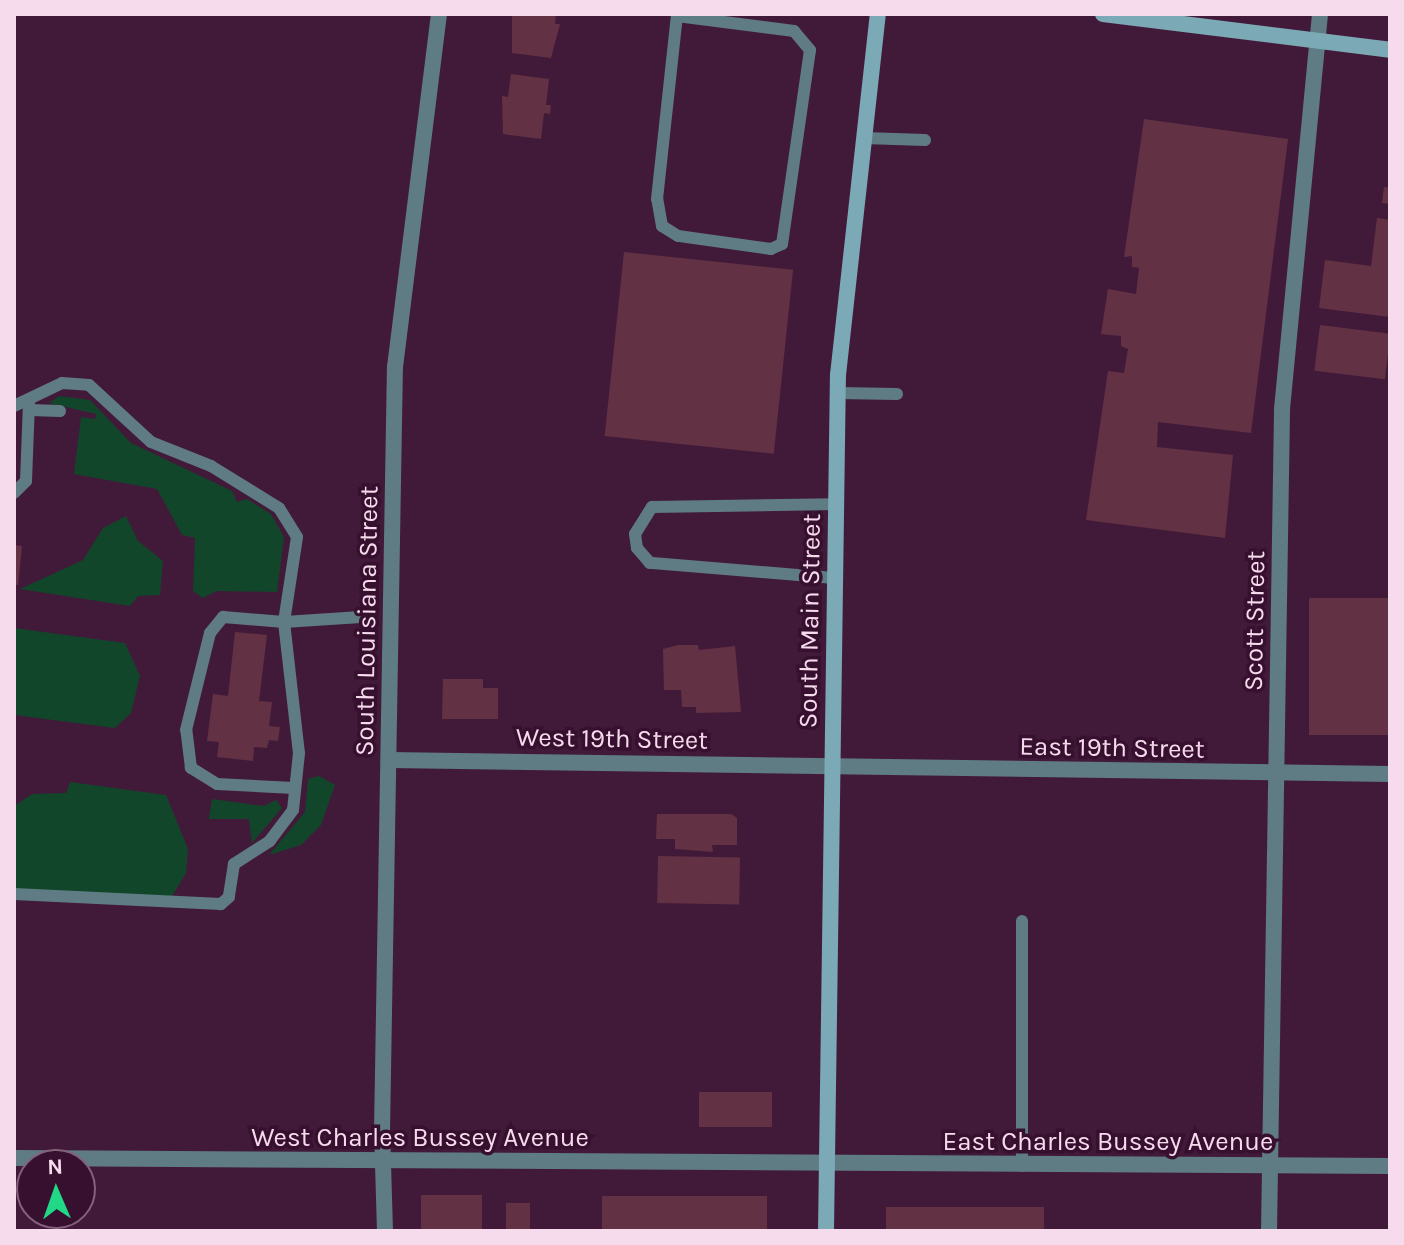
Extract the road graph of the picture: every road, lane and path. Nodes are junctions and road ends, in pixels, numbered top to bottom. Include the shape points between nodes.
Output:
1 (439, 14) edge
2 (878, 14) edge
3 (1103, 14) edge
4 (1320, 14) edge
5 (677, 15) edge
6 (1147, 17) edge
7 (1317, 41) junction
8 (1390, 50) edge
9 (864, 138) junction
10 (925, 140) dead end
11 (838, 393) junction
12 (897, 394) dead end
13 (14, 406) edge
14 (30, 407) junction
15 (60, 411) dead end
16 (14, 493) edge
17 (835, 504) junction
18 (834, 578) junction
19 (361, 617) dead end
20 (284, 622) junction
21 (390, 760) junction
22 (833, 768) junction
23 (1278, 774) junction
24 (1390, 774) edge
25 (294, 788) junction
26 (14, 894) edge
27 (1022, 921) dead end
28 (14, 1158) edge
29 (384, 1161) junction
30 (825, 1165) junction
31 (1022, 1166) junction
32 (1270, 1166) junction
33 (1390, 1166) edge
34 (385, 1231) edge
35 (826, 1231) edge
36 (1269, 1231) edge

1 - 21 street, South Louisiana Street via 395,367
2 - 9 main road, South Main Street
3 - 6 main road
4 - 7 street, Scott Street
5 - 5 lane via 657,199 662,226 678,236 771,249 782,244 810,50 794,31
6 - 7 main road
7 - 8 main road
7 - 23 street, Scott Street via 1283,386
9 - 10 lane
9 - 11 main road, South Main Street
11 - 12 lane
11 - 17 main road, South Main Street
13 - 14 lane
14 - 15 lane
14 - 16 lane via 26,481
14 - 20 lane via 62,383 89,385 151,442 211,466 279,508 297,537
17 - 18 main road, South Main Street
17 - 18 lane via 652,507 635,534 637,548 650,563
18 - 22 main road, South Main Street
19 - 20 lane
20 - 25 lane via 299,753
20 - 25 lane via 223,617 210,633 186,730 191,768 217,784
21 - 22 street, West 19th Street
21 - 29 street, South Louisiana Street
22 - 23 street, East 19th Street
22 - 30 main road, South Main Street
23 - 24 street, East 19th Street
23 - 32 street, Scott Street
25 - 26 lane via 293,810 270,841 234,864 229,897 221,904
27 - 31 lane
28 - 29 street, West Charles Bussey Avenue
29 - 30 street, West Charles Bussey Avenue
29 - 34 street, South Louisiana Street
30 - 31 street, East Charles Bussey Avenue
30 - 35 main road, South Main Street
31 - 32 street, East Charles Bussey Avenue
32 - 33 street, East Charles Bussey Avenue
32 - 36 street, Scott Street

